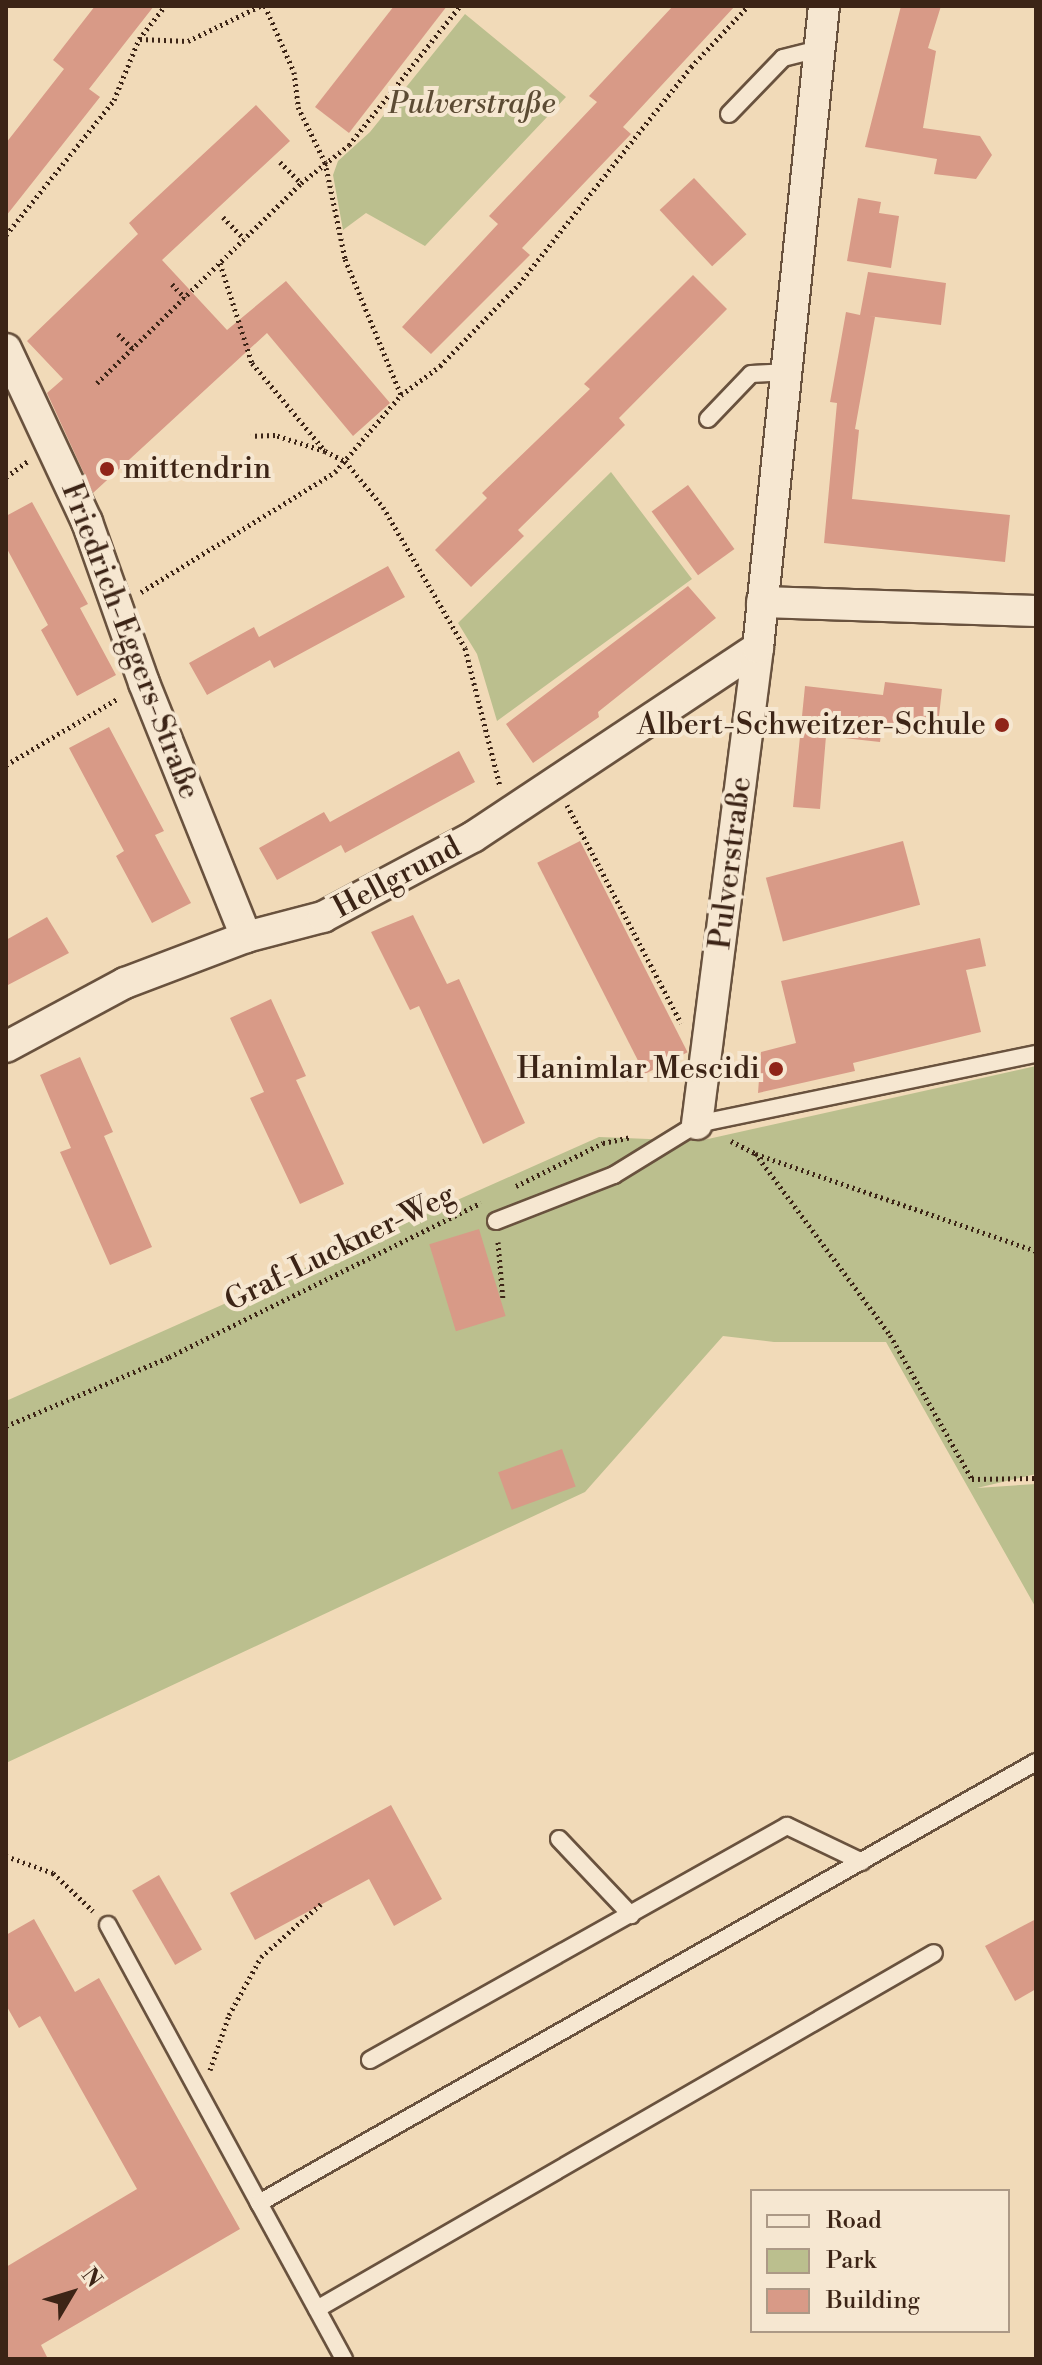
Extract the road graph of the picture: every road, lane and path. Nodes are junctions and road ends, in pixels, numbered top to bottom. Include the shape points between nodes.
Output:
1 (165, 6) edge
2 (263, 6) edge
3 (460, 6) edge
4 (748, 6) edge
5 (824, 6) edge
6 (139, 39) junction
7 (820, 49) junction
8 (729, 114) dead end
9 (280, 162) dead end
10 (325, 162) junction
11 (301, 183) junction
12 (223, 217) dead end
13 (6, 235) edge
14 (244, 239) junction
15 (220, 263) junction
16 (172, 284) dead end
17 (185, 298) junction
18 (118, 334) dead end
19 (6, 349) edge
20 (133, 349) junction
21 (789, 372) junction
22 (97, 383) dead end
23 (401, 395) junction
24 (708, 419) dead end
25 (251, 436) dead end
26 (325, 451) junction
27 (345, 461) junction
28 (762, 602) junction
29 (116, 608) junction
30 (1036, 611) edge
31 (758, 648) junction
32 (144, 683) junction
33 (6, 765) edge
34 (554, 783) junction
35 (507, 814) junction
36 (246, 937) junction
37 (708, 1035) junction
38 (6, 1047) edge
39 (1036, 1054) edge
40 (697, 1124) junction
41 (635, 1136) dead end
42 (755, 1153) junction
43 (501, 1194) dead end
44 (487, 1200) dead end
45 (496, 1221) joint
46 (1036, 1251) edge
47 (503, 1300) dead end
48 (6, 1426) edge
49 (1036, 1478) edge
50 (1036, 1762) edge
51 (559, 1839) dead end
52 (6, 1856) edge
53 (862, 1862) junction
54 (321, 1904) dead end
55 (631, 1915) junction
56 (108, 1925) joint
57 (934, 1953) dead end
58 (370, 2060) dead end
59 (201, 2098) junction
60 (259, 2203) junction
61 (317, 2309) junction
62 (344, 2359) edge

1 - 6 path
2 - 6 path via 188,41
2 - 10 path via 294,72 298,107
3 - 10 path via 349,145
4 - 23 path via 691,67 519,284 440,366
5 - 7 street, Pulverstraße
6 - 13 path via 114,100
7 - 8 lane via 783,58
7 - 21 street, Pulverstraße
9 - 11 path
10 - 11 path
10 - 23 path via 345,259
11 - 14 path
12 - 14 path
14 - 15 path
15 - 17 path
15 - 26 path via 252,363
16 - 17 path
17 - 20 path
18 - 20 path
19 - 29 street, Friedrich-Eggers-Straße via 87,522
20 - 22 path
21 - 24 lane via 751,374
21 - 28 street, Pulverstraße
23 - 27 path
25 - 26 path via 275,435
26 - 27 path
27 - 29 path
27 - 35 path via 383,507 465,648
28 - 30 street
28 - 31 street, Pulverstraße
29 - 32 street, Friedrich-Eggers-Straße
31 - 34 street, Hellgrund
31 - 37 street, Pulverstraße
32 - 33 path
32 - 36 street, Friedrich-Eggers-Straße
34 - 35 street, Hellgrund
34 - 37 path via 685,1032
35 - 36 street, Hellgrund via 323,917
36 - 38 street, Hellgrund via 125,983
37 - 40 street, Pulverstraße
39 - 40 lane
40 - 42 path
40 - 45 lane via 614,1175
41 - 43 path, Graf-Luckner-Weg via 603,1143
42 - 46 path
42 - 49 path via 890,1335 972,1479
44 - 48 path, Graf-Luckner-Weg via 169,1357
45 - 47 path
50 - 53 lane
51 - 55 lane
52 - 56 path via 53,1873
53 - 55 lane via 787,1826
53 - 60 lane
54 - 59 path via 261,1957 229,2015
55 - 58 lane
56 - 59 lane
57 - 61 lane
59 - 60 lane
60 - 61 lane
61 - 62 lane

